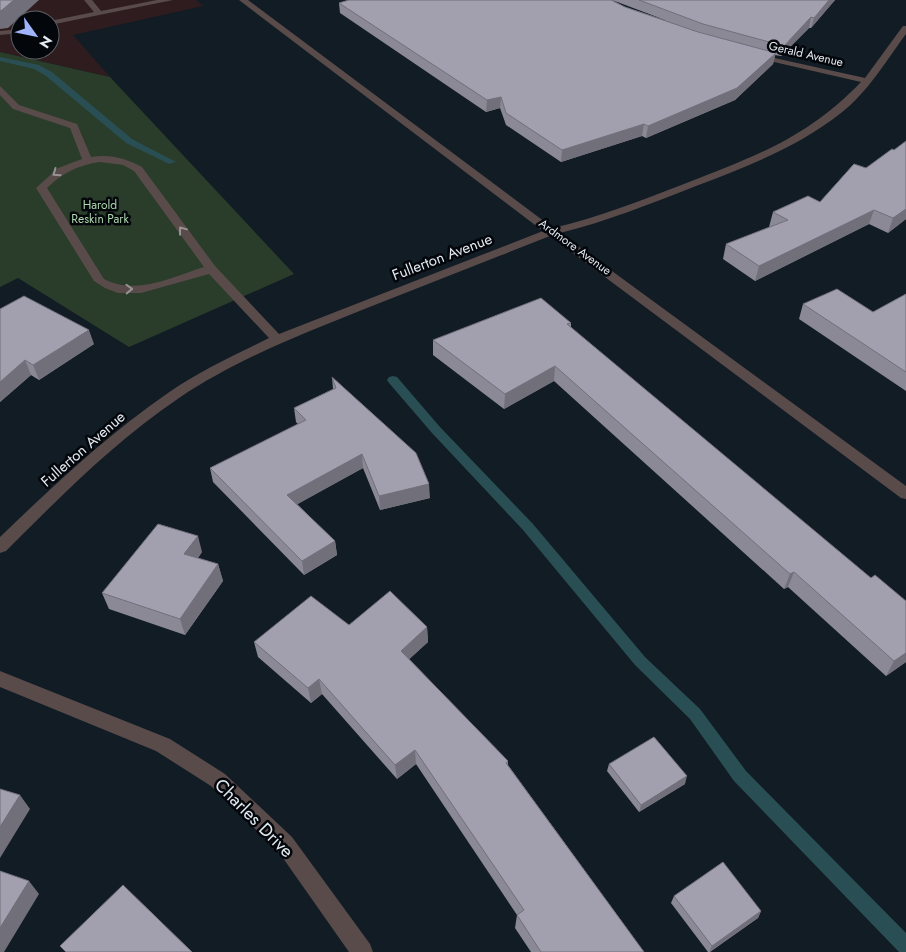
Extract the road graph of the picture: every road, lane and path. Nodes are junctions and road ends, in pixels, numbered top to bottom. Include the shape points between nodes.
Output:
1 (88, 0) edge
2 (169, 0) edge
3 (243, 0) edge
4 (153, 1) edge
5 (100, 14) junction
6 (60, 21) edge
7 (906, 28) edge
8 (749, 54) edge
9 (867, 81) junction
10 (0, 89) edge
11 (88, 161) junction
12 (554, 231) junction
13 (212, 269) junction
14 (277, 339) junction
15 (906, 494) edge
16 (0, 547) edge
17 (0, 679) edge
18 (362, 952) edge

1 - 5 street
2 - 4 street
3 - 12 street, Ardmore Avenue
4 - 5 street
5 - 6 street
7 - 9 street, Fullerton Avenue
8 - 9 street, Gerald Avenue
9 - 12 street, Fullerton Avenue via 839,110 796,140 759,158 603,219
10 - 11 street via 16,107 74,126
13 -> 11 street via 138,169 118,160
11 -> 13 street via 59,170 41,188 100,281 117,289 129,289
12 - 14 street, Fullerton Avenue
12 - 15 street, Ardmore Avenue
13 - 14 street
14 - 16 street, Fullerton Avenue via 174,395 140,420 64,484
17 - 18 street, Charles Drive via 163,745 218,780 285,844

